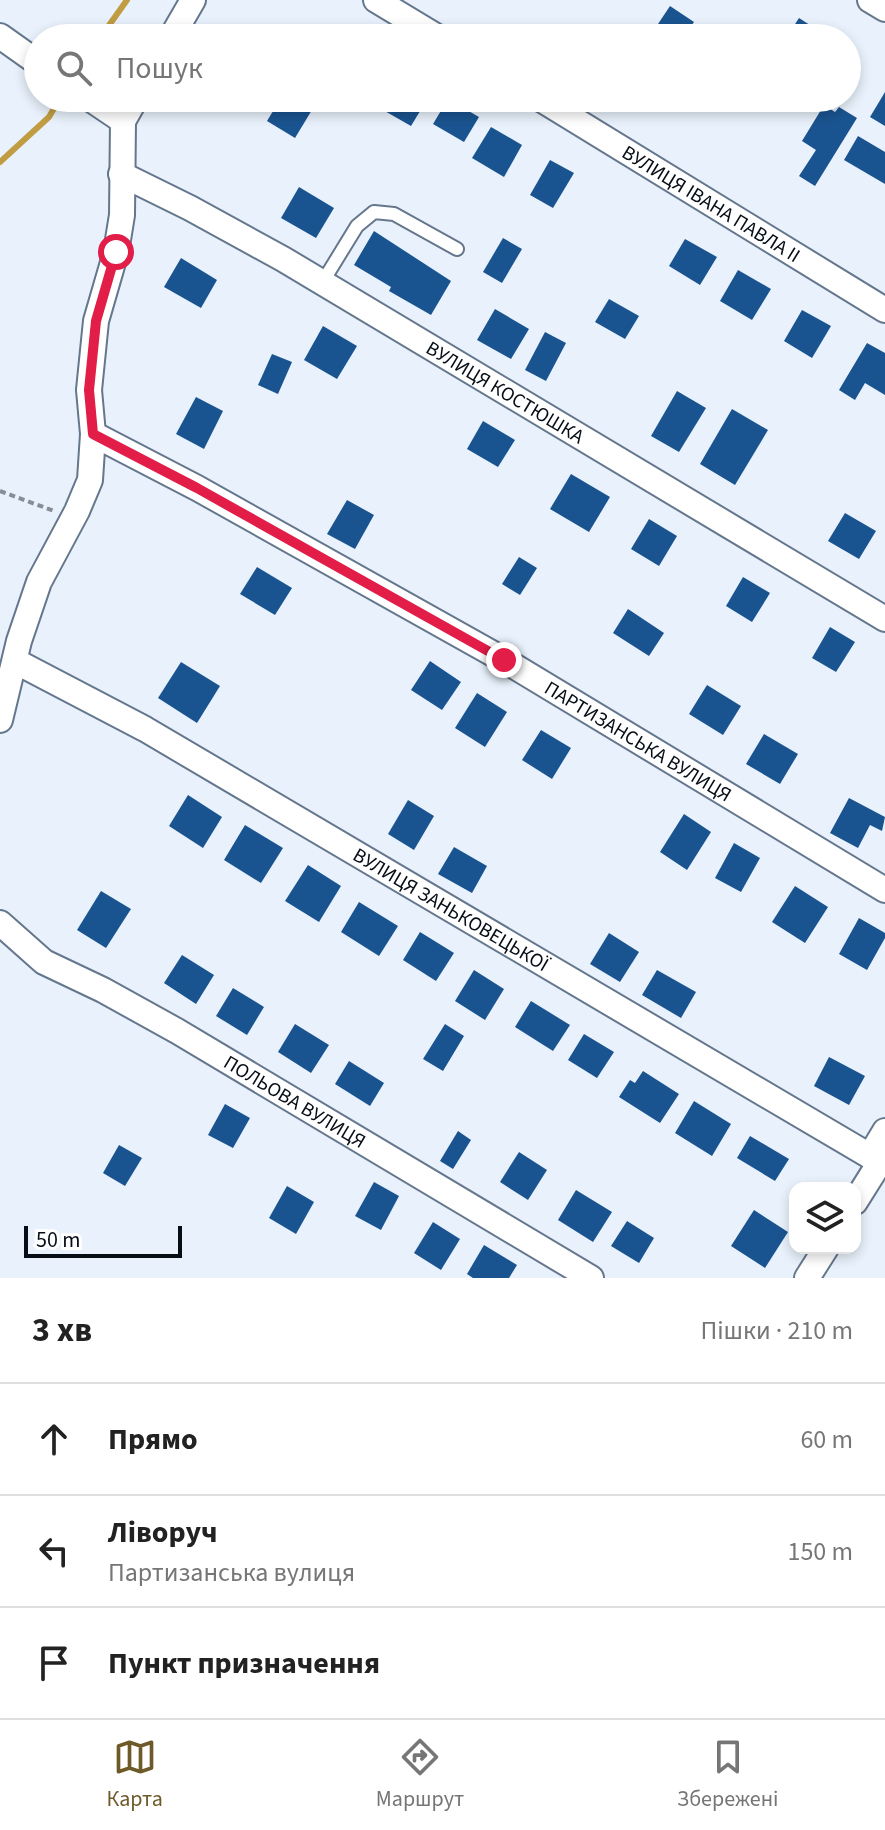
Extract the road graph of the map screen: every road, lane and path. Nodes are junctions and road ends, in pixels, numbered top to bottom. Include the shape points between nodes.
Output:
1 (193, 0) edge
2 (376, 0) edge
3 (870, 0) edge
4 (885, 9) edge
5 (179, 24) edge
6 (416, 24) edge
7 (0, 36) edge
8 (24, 53) edge
9 (110, 112) edge
10 (128, 112) edge
11 (562, 112) edge
12 (123, 121) junction
13 (121, 174) junction
14 (457, 249) dead end
15 (322, 283) junction
16 (885, 310) edge
17 (93, 434) junction
18 (0, 491) edge
19 (73, 519) junction
20 (885, 619) edge
21 (15, 661) junction
22 (0, 720) edge
23 (885, 890) edge
24 (0, 923) edge
25 (885, 1131) edge
26 (878, 1161) edge
27 (861, 1191) edge
28 (822, 1254) edge
29 (591, 1278) edge
30 (807, 1278) edge

1 - 5 street
2 - 6 street
3 - 4 street
7 - 8 street
9 - 12 street
10 - 12 street
11 - 16 street, ВУЛИЦЯ ІВАНА ПАВЛА II
12 - 13 street
13 - 15 street, ВУЛИЦЯ КОСТЮШКА
13 - 17 street via 116,252 96,321 89,390
14 - 15 lane via 394,214 374,212 357,226
15 - 20 street, ВУЛИЦЯ КОСТЮШКА
17 - 19 street via 90,480
17 - 23 street, ПАРТИЗАНСЬКА ВУЛИЦЯ via 504,660
18 - 19 path
19 - 21 street via 39,582
21 - 22 street
21 - 26 street, ВУЛИЦЯ ЗАНЬКОВЕЦЬКОЇ via 145,729
24 - 29 street, ПОЛЬОВА ВУЛИЦЯ via 44,962 177,1031
25 - 26 street
26 - 27 street
28 - 30 street

